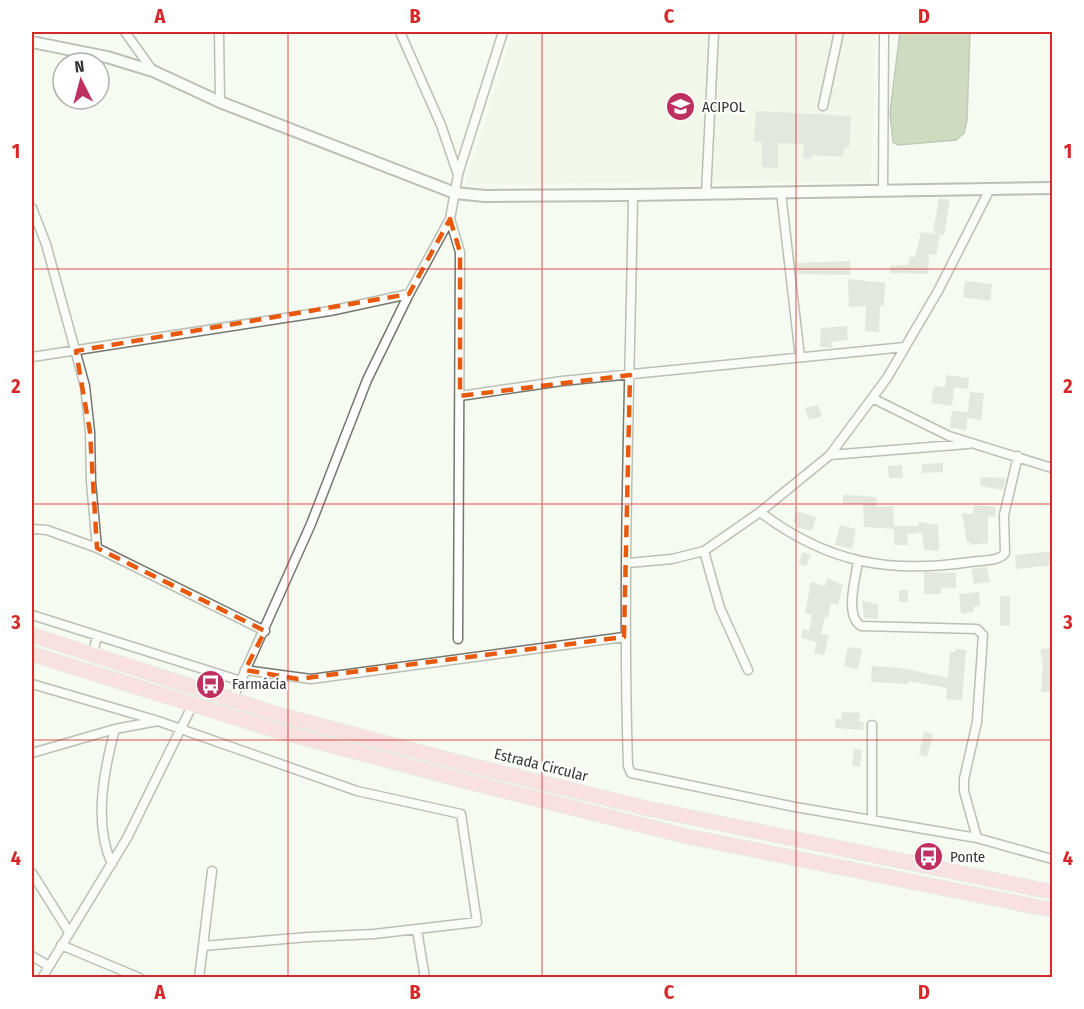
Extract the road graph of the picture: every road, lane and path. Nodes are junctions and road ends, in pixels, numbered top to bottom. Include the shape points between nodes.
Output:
1 (125, 32) edge
2 (219, 32) edge
3 (400, 32) edge
4 (503, 32) edge
5 (714, 32) edge
6 (839, 32) edge
7 (884, 32) edge
8 (32, 42) edge
9 (153, 70) junction
10 (220, 102) junction
11 (823, 106) dead end
12 (458, 175) junction
13 (1053, 188) edge
14 (990, 189) junction
15 (883, 191) junction
16 (454, 193) junction
17 (781, 193) junction
18 (706, 194) junction
19 (633, 195) junction
20 (32, 208) edge
21 (450, 219) junction
22 (409, 294) junction
23 (905, 347) junction
24 (76, 351) junction
25 (32, 357) edge
26 (800, 357) junction
27 (630, 375) junction
28 (460, 396) junction
29 (872, 398) junction
30 (971, 444) junction
31 (830, 455) junction
32 (1018, 456) junction
33 (1053, 468) edge
34 (760, 512) junction
35 (32, 529) edge
36 (97, 548) junction
37 (704, 551) junction
38 (858, 561) junction
39 (628, 563) junction
40 (32, 615) edge
41 (265, 631) junction
42 (32, 635) edge
43 (97, 636) junction
44 (624, 637) junction
45 (458, 639) dead end
46 (32, 654) edge
47 (93, 654) junction
48 (245, 669) junction
49 (748, 670) dead end
50 (241, 681) junction
51 (32, 684) edge
52 (233, 698) junction
53 (193, 704) junction
54 (158, 721) junction
55 (872, 724) dead end
56 (115, 729) junction
57 (180, 729) junction
58 (32, 753) edge
59 (872, 820) junction
60 (977, 838) junction
61 (1053, 859) edge
62 (112, 864) junction
63 (212, 871) dead end
64 (32, 873) edge
65 (1053, 892) edge
66 (1053, 910) edge
67 (417, 930) junction
68 (69, 932) junction
69 (61, 945) junction
70 (203, 946) junction
71 (32, 956) edge
72 (47, 965) junction
73 (42, 978) edge
74 (140, 978) edge
75 (199, 978) edge
76 (425, 978) edge

1 - 9 street
2 - 10 street
3 - 12 street
4 - 12 street
5 - 18 street
6 - 11 street
7 - 15 street
8 - 9 street
9 - 10 street
10 - 16 street
12 - 16 street
13 - 14 street
14 - 15 street
14 - 23 street
15 - 17 street
16 - 19 street
16 - 21 street
17 - 18 street
17 - 26 street
18 - 19 street
19 - 27 street
20 - 24 street
21 - 22 street
21 - 28 street via 460,252
22 - 24 street via 330,311
22 - 41 street via 367,380
23 - 26 street
23 - 29 street
24 - 25 street
24 - 36 street via 90,432
26 - 27 street
27 - 28 street
27 - 39 street
28 - 45 street
29 - 30 street
29 - 31 street
30 - 31 street
30 - 32 street
31 - 34 street
32 - 33 street
32 - 38 street via 1004,515 1002,557 905,567
34 - 37 street
34 - 38 street via 813,545
35 - 36 street
36 - 41 street
37 - 39 street
37 - 49 street via 720,608
38 - 60 street via 852,612 855,623 977,628 983,635 977,722 964,778
39 - 44 street
40 - 43 street
41 - 48 street
42 - 47 main road, Estrada Circular
43 - 47 street
43 - 50 street
44 - 48 street via 311,679
44 - 59 street via 631,773
46 - 53 main road
47 - 52 main road, Estrada Circular
48 - 50 street
50 - 52 street
51 - 54 street
52 - 65 main road, Estrada Circular via 292,718 650,809
53 - 57 street
53 - 66 main road via 460,780 686,836
54 - 56 street
54 - 57 street
55 - 59 street
56 - 58 street
56 - 62 street via 106,765 102,827 104,848
57 - 62 street
57 - 67 street via 357,791 461,814 477,922
59 - 60 street
60 - 61 street
62 - 68 street
63 - 70 street
64 - 68 street
67 - 70 street
67 - 76 street
68 - 69 street
69 - 72 street
69 - 74 street
70 - 75 street
71 - 72 street
72 - 73 street

